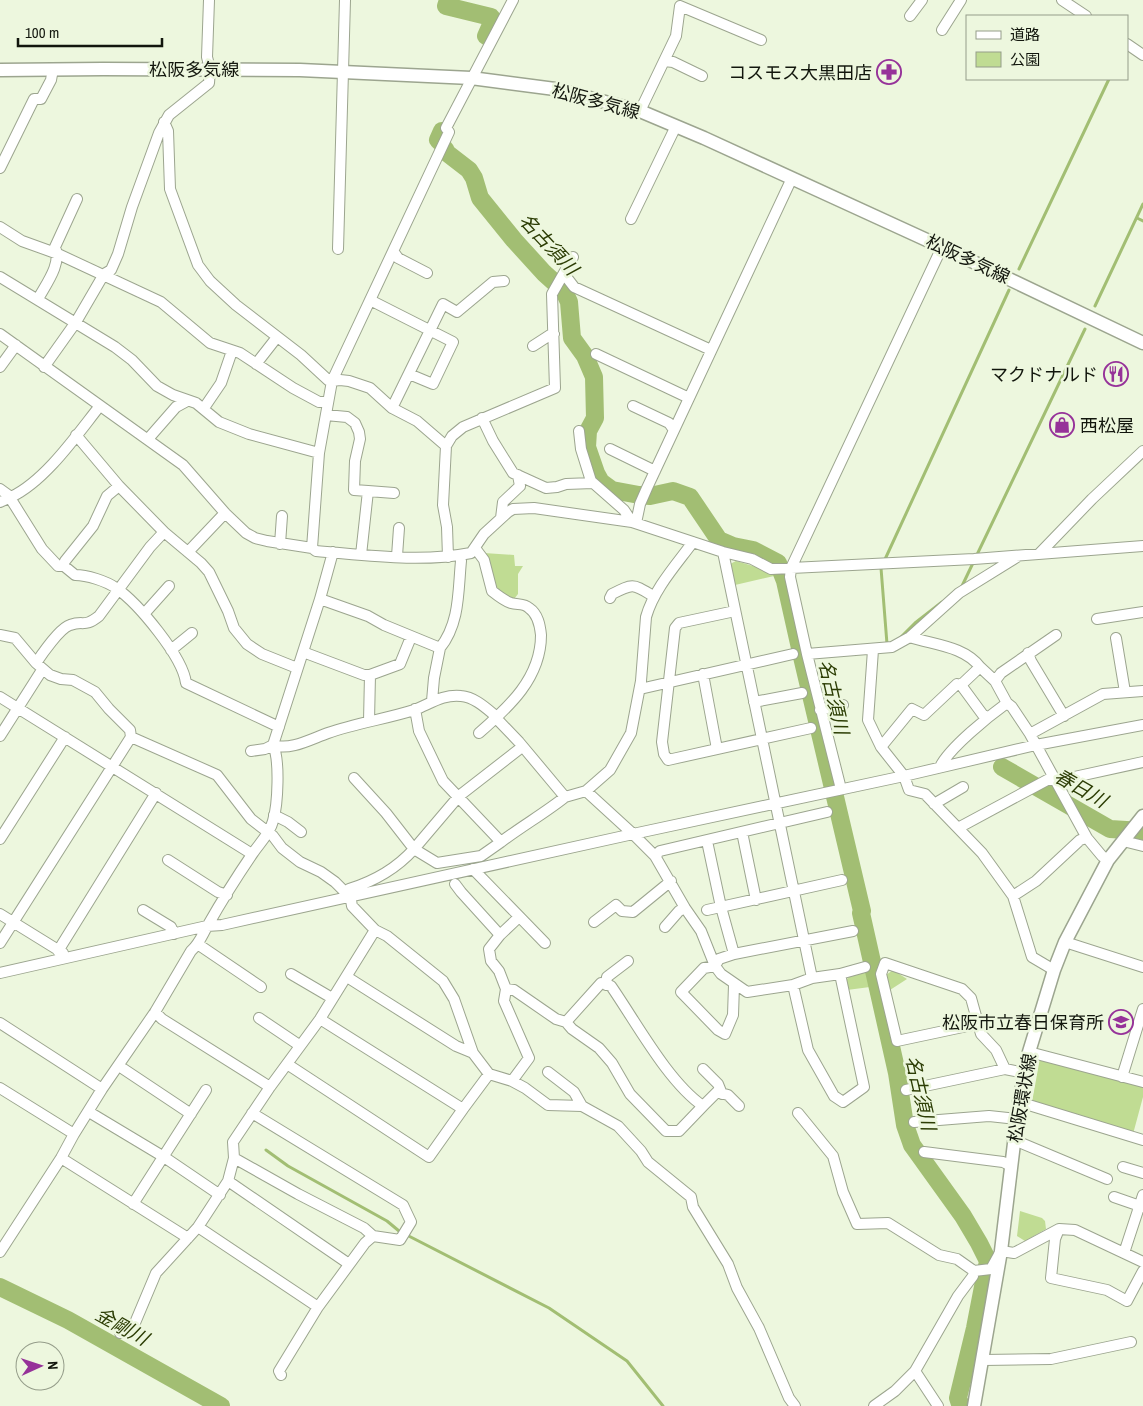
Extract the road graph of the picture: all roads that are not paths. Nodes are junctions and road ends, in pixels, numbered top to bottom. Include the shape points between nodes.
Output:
1 (209, 0) edge
2 (345, 0) edge
3 (513, 0) edge
4 (922, 0) edge
5 (961, 0) edge
6 (1062, 0) edge
7 (1084, 15) edge
8 (910, 16) dead end
9 (942, 30) dead end
10 (761, 40) dead end
11 (1128, 45) edge
12 (1143, 55) edge
13 (664, 61) junction
14 (53, 69) junction
15 (210, 69) junction
16 (0, 70) edge
17 (344, 72) junction
18 (702, 76) dead end
19 (471, 78) junction
20 (640, 111) junction
21 (164, 122) junction
22 (676, 126) junction
23 (1, 165) edge
24 (792, 178) junction
25 (77, 200) dead end
26 (632, 219) dead end
27 (0, 227) edge
28 (942, 247) junction
29 (338, 249) dead end
30 (393, 251) junction
31 (58, 254) junction
32 (573, 257) dead end
33 (427, 273) dead end
34 (104, 274) junction
35 (0, 276) edge
36 (563, 276) junction
37 (504, 281) dead end
38 (38, 298) junction
39 (370, 300) junction
40 (76, 322) junction
41 (430, 330) junction
42 (0, 334) edge
43 (554, 334) junction
44 (274, 342) dead end
45 (1143, 343) edge
46 (16, 346) junction
47 (533, 346) dead end
48 (711, 350) junction
49 (232, 351) junction
50 (596, 354) dead end
51 (256, 364) junction
52 (0, 367) edge
53 (44, 367) junction
54 (409, 374) junction
55 (332, 382) junction
56 (173, 395) junction
57 (689, 398) junction
58 (188, 401) junction
59 (328, 402) junction
60 (99, 406) junction
61 (633, 406) dead end
62 (176, 407) junction
63 (204, 408) junction
64 (392, 408) junction
65 (326, 415) junction
66 (482, 418) junction
67 (674, 430) junction
68 (579, 431) dead end
69 (76, 435) junction
70 (148, 439) junction
71 (446, 446) junction
72 (610, 449) dead end
73 (1143, 451) edge
74 (319, 453) junction
75 (655, 471) junction
76 (518, 475) junction
77 (594, 483) junction
78 (119, 486) junction
79 (0, 489) edge
80 (368, 491) junction
81 (394, 493) dead end
82 (11, 497) junction
83 (0, 502) edge
84 (225, 513) junction
85 (282, 516) dead end
86 (501, 518) junction
87 (634, 522) junction
88 (400, 528) dead end
89 (164, 532) junction
90 (692, 542) junction
91 (280, 544) junction
92 (1143, 546) edge
93 (312, 548) junction
94 (475, 548) junction
95 (188, 552) junction
96 (333, 552) junction
97 (723, 552) junction
98 (1039, 554) junction
99 (361, 555) junction
100 (460, 555) junction
101 (1020, 555) junction
102 (397, 556) junction
103 (448, 557) junction
104 (64, 566) junction
105 (790, 568) junction
106 (169, 586) dead end
107 (119, 590) junction
108 (653, 596) junction
109 (610, 598) dead end
110 (320, 599) junction
111 (735, 611) junction
112 (1143, 612) edge
113 (144, 614) junction
114 (1097, 619) dead end
115 (192, 633) dead end
116 (1056, 635) dead end
117 (411, 636) junction
118 (1, 637) edge
119 (910, 637) junction
120 (1116, 638) dead end
121 (440, 648) junction
122 (171, 650) junction
123 (871, 650) junction
124 (303, 652) junction
125 (1028, 653) junction
126 (794, 654) dead end
127 (807, 654) junction
128 (746, 665) junction
129 (39, 667) junction
130 (980, 667) junction
131 (298, 668) junction
132 (702, 674) junction
133 (370, 675) junction
134 (670, 681) junction
135 (995, 681) junction
136 (961, 685) junction
137 (640, 689) junction
138 (1143, 691) edge
139 (1125, 692) junction
140 (802, 693) dead end
141 (0, 697) edge
142 (432, 701) junction
143 (754, 702) junction
144 (1007, 703) junction
145 (843, 705) dead end
146 (18, 708) junction
147 (414, 709) junction
148 (820, 710) junction
149 (1064, 716) junction
150 (988, 717) junction
151 (497, 718) junction
152 (369, 721) junction
153 (1143, 724) edge
154 (279, 727) junction
155 (811, 728) dead end
156 (480, 733) dead end
157 (1030, 734) junction
158 (0, 736) edge
159 (65, 737) junction
160 (131, 737) junction
161 (762, 740) junction
162 (273, 745) junction
163 (1036, 745) junction
164 (522, 747) junction
165 (881, 747) junction
166 (717, 749) junction
167 (251, 751) dead end
168 (1143, 762) edge
169 (112, 766) junction
170 (940, 767) junction
171 (904, 776) junction
172 (354, 778) dead end
173 (1056, 781) junction
174 (963, 787) dead end
175 (841, 789) junction
176 (586, 791) junction
177 (156, 793) junction
178 (459, 796) junction
179 (565, 797) junction
180 (774, 803) junction
181 (934, 804) junction
182 (827, 812) dead end
183 (274, 815) junction
184 (1143, 816) edge
185 (779, 824) junction
186 (958, 828) junction
187 (302, 832) dead end
188 (742, 832) junction
189 (268, 833) junction
190 (633, 834) junction
191 (1087, 838) junction
192 (0, 839) edge
193 (707, 841) junction
194 (1124, 841) junction
195 (501, 842) junction
196 (1143, 846) edge
197 (414, 849) junction
198 (252, 854) junction
199 (655, 856) junction
200 (168, 860) dead end
201 (1108, 860) junction
202 (473, 869) junction
203 (842, 880) dead end
204 (671, 881) junction
205 (455, 884) dead end
206 (793, 891) junction
207 (227, 896) junction
208 (350, 896) junction
209 (1013, 896) junction
210 (756, 900) junction
211 (721, 907) junction
212 (685, 908) junction
213 (143, 910) dead end
214 (707, 910) dead end
215 (0, 914) edge
216 (519, 918) junction
217 (594, 922) dead end
218 (13, 923) junction
219 (207, 926) junction
220 (665, 927) dead end
221 (375, 930) junction
222 (853, 931) dead end
223 (174, 934) junction
224 (500, 935) junction
225 (805, 942) junction
226 (1065, 942) junction
227 (0, 943) edge
228 (545, 944) dead end
229 (199, 945) junction
230 (58, 950) junction
231 (734, 954) junction
232 (70, 958) junction
233 (628, 961) dead end
234 (715, 966) junction
235 (1143, 967) edge
236 (865, 968) dead end
237 (1054, 970) junction
238 (0, 973) edge
239 (291, 974) dead end
240 (840, 974) junction
241 (347, 977) junction
242 (812, 978) junction
243 (606, 985) junction
244 (734, 985) junction
245 (793, 985) junction
246 (261, 987) dead end
247 (506, 989) junction
248 (332, 998) junction
249 (1143, 1009) edge
250 (156, 1012) junction
251 (259, 1018) dead end
252 (320, 1019) junction
253 (566, 1022) junction
254 (0, 1023) edge
255 (977, 1024) junction
256 (299, 1045) junction
257 (1029, 1052) junction
258 (473, 1053) junction
259 (287, 1064) junction
260 (119, 1066) junction
261 (702, 1069) dead end
262 (1005, 1069) junction
263 (548, 1072) dead end
264 (1025, 1073) junction
265 (489, 1074) junction
266 (1122, 1077) junction
267 (512, 1081) junction
268 (1143, 1082) edge
269 (270, 1087) junction
270 (0, 1088) edge
271 (102, 1089) junction
272 (206, 1090) dead end
273 (906, 1090) dead end
274 (722, 1094) junction
275 (1019, 1102) junction
276 (582, 1106) junction
277 (703, 1106) junction
278 (739, 1106) dead end
279 (463, 1109) junction
280 (89, 1112) junction
281 (252, 1113) junction
282 (798, 1113) dead end
283 (191, 1114) junction
284 (1017, 1119) junction
285 (914, 1122) dead end
286 (74, 1134) junction
287 (1014, 1140) junction
288 (1143, 1140) edge
289 (924, 1152) dead end
290 (164, 1157) junction
291 (61, 1158) junction
292 (234, 1158) junction
293 (1011, 1166) junction
294 (1123, 1167) dead end
295 (1143, 1173) edge
296 (1107, 1179) dead end
297 (228, 1181) junction
298 (220, 1195) junction
299 (1143, 1195) edge
300 (1114, 1196) dead end
301 (133, 1204) junction
302 (1141, 1207) edge
303 (198, 1227) junction
304 (1058, 1230) junction
305 (373, 1236) junction
306 (188, 1238) junction
307 (1001, 1251) junction
308 (0, 1252) edge
309 (1124, 1254) junction
310 (1143, 1262) edge
311 (349, 1264) junction
312 (974, 1271) junction
313 (1143, 1272) edge
314 (318, 1307) junction
315 (120, 1333) dead end
316 (1131, 1342) dead end
317 (983, 1360) junction
318 (915, 1371) junction
319 (281, 1375) dead end
320 (975, 1400) edge
321 (794, 1406) edge
322 (874, 1406) edge
323 (938, 1406) edge

1 - 15 street via 207,57
2 - 17 street
3 - 19 street
4 - 8 street
5 - 9 street
6 - 7 street
10 - 13 street via 680,6 676,36
11 - 12 street
13 - 18 street
13 - 20 street
14 - 15 main road, 松阪多気線
14 - 16 main road, 松阪多気線
14 - 23 street via 41,99 34,99
15 - 17 main road, 松阪多気線
15 - 21 street via 209,83
17 - 19 main road, 松阪多気線
17 - 29 street
19 - 20 main road, 松阪多気線 via 555,89
19 - 30 street
20 - 22 main road, 松阪多気線
21 - 34 street via 118,254 111,270
21 - 55 street via 168,131 170,189 198,265 236,305
22 - 24 main road, 松阪多気線
22 - 26 street
24 - 28 main road, 松阪多気線
24 - 48 street
25 - 31 street via 55,247
27 - 31 street via 22,241
28 - 45 main road, 松阪多気線
28 - 105 street
30 - 33 street via 398,258
30 - 39 street
31 - 34 street
31 - 38 street
32 - 36 street
34 - 40 street
34 - 49 street via 161,302 210,343
35 - 38 street
36 - 43 street via 552,294
36 - 48 street via 574,287
37 - 41 street via 493,282 457,312 443,304
38 - 40 street
39 - 41 street
39 - 55 street
40 - 53 street
40 - 56 street via 114,346 157,386
41 - 54 street
41 - 54 street via 453,342 433,384
42 - 46 street
43 - 47 street
43 - 66 street via 555,388
44 - 51 street
46 - 52 street
46 - 53 street
48 - 57 street
49 - 51 street
49 - 63 street via 221,383
50 - 57 street
51 - 59 street via 319,402
53 - 60 street
54 - 64 street
55 - 59 street
55 - 64 street via 349,381 365,386
56 - 58 street
56 - 62 street
57 - 67 street
58 - 62 street
58 - 63 street
59 - 65 street
60 - 69 street
60 - 70 street
61 - 67 street via 669,423
62 - 70 street
63 - 74 street via 220,422 249,434
64 - 71 street via 417,421
65 - 74 street
65 - 80 street via 347,417 357,427 360,439 354,490
66 - 71 street via 457,431
66 - 76 street via 510,470
67 - 75 street
68 - 77 street via 581,449
69 - 78 street
69 - 82 street via 53,464
70 - 84 street via 183,465
71 - 103 street via 443,505
72 - 75 street
73 - 98 street
74 - 93 street
75 - 87 street
76 - 77 street via 546,488
76 - 86 street via 520,486 503,502
77 - 87 street
78 - 89 street
78 - 104 street via 107,496 93,526
79 - 82 street
80 - 81 street
80 - 99 street
82 - 83 street
82 - 104 street via 42,549 58,566
84 - 91 street via 250,536
84 - 95 street
85 - 91 street
86 - 87 street via 513,509 534,508
86 - 94 street
87 - 90 street
88 - 102 street
89 - 95 street
89 - 107 street
90 - 97 street
90 - 108 street
91 - 93 street
92 - 98 street
93 - 96 street
94 - 100 street
94 - 151 street via 484,560 492,591 510,603 529,607 540,626 540,653 531,674
95 - 131 street via 209,572 234,628 247,644 262,654
96 - 99 street
96 - 110 street
97 - 105 street via 752,559 771,569
97 - 111 street
98 - 101 street
99 - 102 street
100 - 103 street
100 - 121 street via 455,619
101 - 105 street
101 - 119 street via 959,593
102 - 103 street
104 - 107 street via 76,575
105 - 127 street
106 - 113 street
107 - 113 street
107 - 129 street via 90,623 63,629
108 - 109 street via 636,586 627,586
108 - 137 street via 646,617
110 - 117 street
110 - 124 street
111 - 128 street
111 - 134 street via 680,623 675,628
112 - 114 street
113 - 122 street
115 - 122 street
116 - 125 street
117 - 121 street
117 - 133 street via 400,664
118 - 129 street via 15,638
119 - 123 street via 892,648
119 - 130 street via 961,651
120 - 139 street
121 - 142 street
122 - 154 street via 185,675 186,684
123 - 127 street
123 - 165 street via 868,720
124 - 131 street
124 - 133 street
125 - 135 street
125 - 149 street
126 - 128 street
127 - 148 street
128 - 132 street
128 - 143 street
129 - 146 street
129 - 160 street via 50,675 73,680 95,692 130,730
130 - 135 street
130 - 136 street
131 - 154 street
132 - 134 street
132 - 166 street
133 - 152 street
134 - 137 street
134 - 166 street via 662,742 668,760
135 - 144 street
136 - 150 street via 983,715
136 - 165 street via 957,684 924,715 912,709
137 - 176 street via 631,733 617,761
138 - 139 street
139 - 149 street via 1104,694
140 - 143 street
141 - 146 street
142 - 147 street
142 - 151 street via 463,696 473,699
143 - 161 street
144 - 150 street
144 - 157 street
145 - 148 street
146 - 158 street
146 - 159 street
147 - 152 street
147 - 178 street via 419,731 443,781
148 - 175 street
149 - 157 street
150 - 170 street
151 - 156 street
151 - 164 street
152 - 162 street via 281,748
153 - 163 street
154 - 162 street
155 - 161 street
157 - 163 street
159 - 169 street
159 - 192 street
160 - 169 street
160 - 189 street via 217,775 251,819
161 - 166 street
161 - 180 street
162 - 167 street
162 - 183 street via 277,793
163 - 170 street
163 - 173 street
164 - 178 street
164 - 179 street
165 - 171 street
168 - 173 street
169 - 177 street
169 - 218 street
170 - 171 street
171 - 175 street
171 - 181 street via 909,790 925,794
172 - 197 street
173 - 186 street via 1048,779
173 - 191 street
174 - 181 street
175 - 180 street
176 - 179 street
176 - 190 street
177 - 198 street
177 - 230 street
178 - 195 street
178 - 197 street
179 - 195 street
180 - 185 street
180 - 190 street
181 - 186 street
182 - 185 street
183 - 187 street
183 - 189 street
184 - 194 main road, 松阪環状線
185 - 188 street
185 - 206 street
186 - 209 street via 982,853
188 - 193 street
188 - 210 street
189 - 198 street
189 - 208 street via 300,862 321,872
190 - 199 street
190 - 202 street
191 - 201 street
191 - 209 street via 1080,840 1036,881
193 - 199 street via 660,850
193 - 211 street
194 - 196 street
194 - 201 main road, 松阪環状線
195 - 197 street via 481,856 437,863
197 - 208 street via 380,877 349,889
198 - 207 street
199 - 204 street
200 - 207 street
201 - 226 main road, 松阪環状線
202 - 208 street
202 - 216 street
203 - 206 street
204 - 212 street
204 - 217 street via 633,912 616,905
205 - 224 street
206 - 210 street
206 - 225 street
207 - 219 street
208 - 219 street
208 - 221 street via 352,906
209 - 237 street via 1032,958
210 - 211 street
211 - 214 street
211 - 231 street
212 - 220 street
212 - 234 street via 701,931
213 - 223 street via 171,927
215 - 218 street
216 - 224 street
216 - 228 street
218 - 227 street
218 - 230 street
219 - 223 street
219 - 229 street
221 - 241 street
221 - 258 street via 443,981 454,999
222 - 225 street
223 - 232 street
224 - 247 street via 489,949 491,961
225 - 231 street
225 - 242 street
226 - 235 street
226 - 237 main road, 松阪環状線
229 - 246 street
229 - 250 street via 192,951
230 - 232 street
231 - 234 street via 719,960
232 - 238 street
233 - 243 street via 608,977
234 - 244 street
234 - 244 street via 704,968 681,992 725,1034 733,1015
236 - 240 street
237 - 257 main road, 松阪環状線
239 - 248 street
240 - 242 street
240 - 245 street via 864,1087 843,1102 834,1096 808,1050
241 - 248 street
241 - 258 street via 456,1046
242 - 245 street
243 - 253 street via 601,983
243 - 277 street via 612,986 670,1074
244 - 245 street via 746,992
247 - 253 street via 514,990 556,1019
247 - 267 street via 504,1001 530,1058
248 - 252 street
249 - 266 street
250 - 260 street
250 - 269 street via 162,1019
251 - 256 street
252 - 256 street
252 - 279 street
253 - 277 street via 612,1063 630,1094 666,1131 679,1131
254 - 271 street
255 - 255 street via 971,998 962,989 884,963 882,974 897,1042
255 - 262 street
256 - 259 street
257 - 264 main road, 松阪環状線
257 - 266 street
258 - 265 street
259 - 269 street
259 - 279 street via 429,1157
260 - 271 street
260 - 283 street
261 - 274 street via 718,1084
262 - 264 street
262 - 273 street
263 - 276 street via 574,1092
264 - 275 main road, 松阪環状線
265 - 267 street
265 - 279 street
266 - 268 street
267 - 276 street via 548,1105
269 - 281 street
270 - 286 street
271 - 280 street
272 - 283 street
274 - 277 street via 717,1092
274 - 278 street via 728,1095
275 - 284 main road, 松阪環状線
275 - 288 street
276 - 321 street via 618,1126 648,1162 691,1197 693,1207 728,1264
280 - 286 street
280 - 290 street
281 - 292 street via 233,1142
281 - 305 street via 403,1205 411,1222 400,1240
282 - 312 street via 833,1156 843,1192 857,1224 888,1223 939,1255 957,1259
283 - 290 street
284 - 285 street via 989,1116
284 - 287 main road, 松阪環状線
286 - 291 street
287 - 293 main road, 松阪環状線
287 - 296 street
289 - 293 street via 1003,1162
290 - 298 street
290 - 301 street
291 - 301 street
291 - 308 street
292 - 297 street
292 - 305 street via 364,1228
293 - 307 main road, 松阪環状線
294 - 295 street
297 - 298 street
297 - 311 street
298 - 303 street
299 - 302 street
300 - 302 street
301 - 306 street
302 - 309 street
303 - 306 street
303 - 314 street
304 - 307 street via 1014,1253
304 - 309 street via 1075,1230
304 - 313 street via 1051,1278 1107,1290 1127,1301
305 - 311 street
306 - 315 street via 156,1274 132,1330
307 - 312 street via 992,1269
307 - 317 main road, 松阪環状線
309 - 310 street
311 - 314 street
312 - 318 street
314 - 319 street via 280,1371
316 - 317 street via 1051,1359
317 - 320 main road, 松阪環状線
318 - 322 street
318 - 323 street

